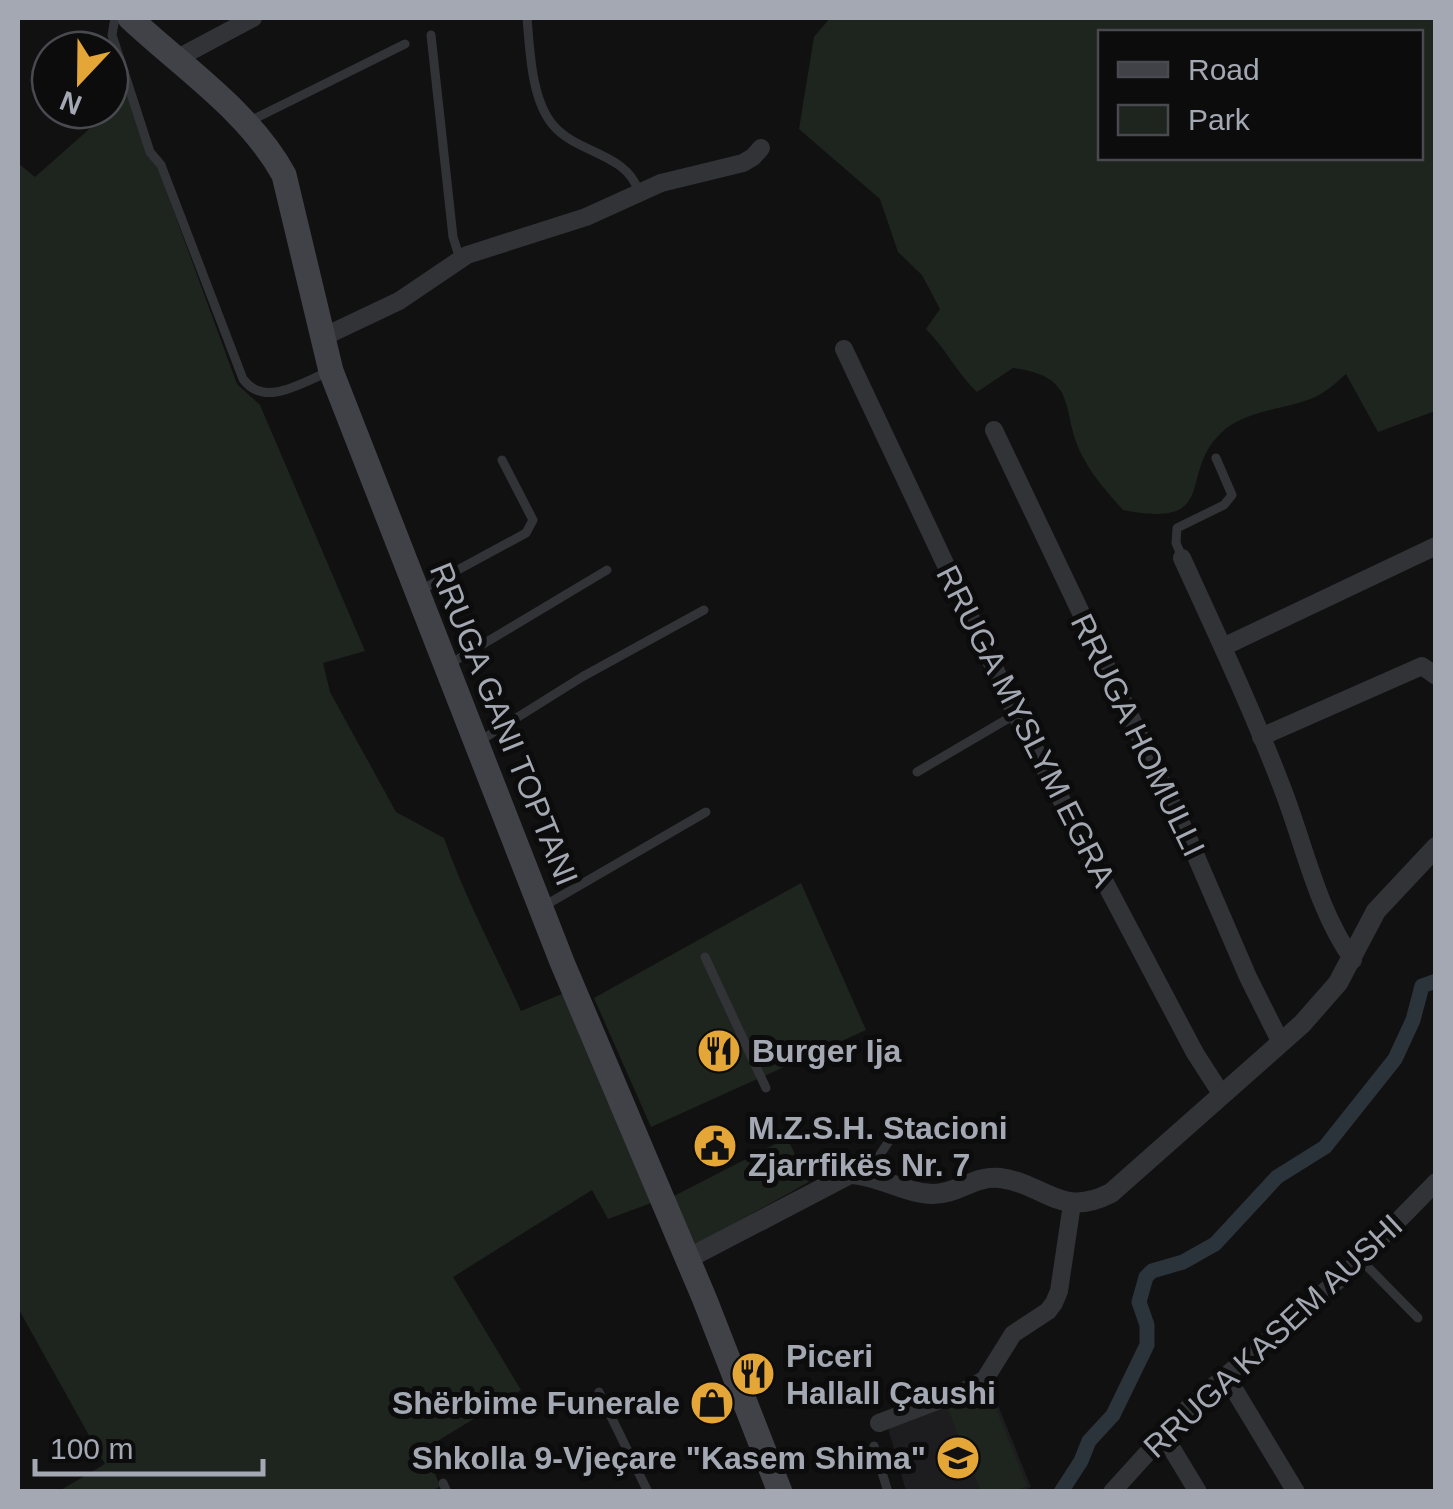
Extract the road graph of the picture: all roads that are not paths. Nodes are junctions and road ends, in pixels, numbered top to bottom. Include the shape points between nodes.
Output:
1 (116, 18) edge
2 (130, 18) edge
3 (253, 18) edge
4 (527, 18) edge
5 (431, 36) dead end
6 (405, 44) dead end
7 (176, 60) junction
8 (246, 123) junction
9 (760, 148) dead end
10 (638, 192) junction
11 (460, 259) junction
12 (323, 337) junction
13 (844, 349) dead end
14 (331, 371) junction
15 (994, 430) dead end
16 (1216, 458) dead end
17 (502, 460) dead end
18 (1436, 546) edge
19 (1182, 558) joint
20 (607, 570) dead end
21 (417, 593) junction
22 (704, 610) dead end
23 (1223, 646) junction
24 (446, 667) junction
25 (1436, 676) edge
26 (1016, 714) junction
27 (1261, 737) junction
28 (476, 744) junction
29 (917, 772) dead end
30 (706, 812) dead end
31 (1436, 846) edge
32 (542, 908) junction
33 (705, 957) dead end
34 (1353, 960) junction
35 (1280, 1042) junction
36 (766, 1088) dead end
37 (1222, 1095) junction
38 (889, 1142) dead end
39 (871, 1176) junction
40 (1436, 1182) edge
41 (1072, 1204) junction
42 (687, 1259) junction
43 (1361, 1260) junction
44 (1418, 1318) dead end
45 (1226, 1376) junction
46 (599, 1392) dead end
47 (879, 1423) dead end
48 (1163, 1434) junction
49 (874, 1446) dead end
50 (648, 1492) edge
51 (780, 1492) edge
52 (888, 1492) edge
53 (1112, 1492) edge
54 (1198, 1492) edge
55 (1296, 1492) edge

1 - 14 lane via 112,35 147,145 161,165 243,378 264,394 277,393
2 - 7 main road, RRUGA GANI TOPTANI
3 - 7 street
4 - 10 lane via 540,96 552,124 610,158
5 - 11 lane
6 - 8 lane
7 - 8 main road, RRUGA GANI TOPTANI
8 - 12 main road, RRUGA GANI TOPTANI via 284,175
9 - 10 street via 742,163
10 - 11 street via 586,217
11 - 12 street via 399,301
12 - 14 main road, RRUGA GANI TOPTANI
13 - 26 street, RRUGA MYSLYM EGRA
14 - 21 main road, RRUGA GANI TOPTANI
15 - 35 street, RRUGA HOMULLI
16 - 19 lane via 1232,495 1224,506 1176,528
17 - 21 lane via 533,520 526,533
18 - 23 street
19 - 23 street
20 - 24 lane
21 - 24 main road, RRUGA GANI TOPTANI
22 - 28 lane
23 - 27 street
24 - 28 main road, RRUGA GANI TOPTANI
25 - 27 street via 1422,666
26 - 29 lane
26 - 37 street, RRUGA MYSLYM EGRA
27 - 34 street via 1330,920
28 - 32 main road, RRUGA GANI TOPTANI
30 - 32 lane
31 - 34 street via 1376,911
32 - 42 main road, RRUGA GANI TOPTANI
33 - 36 lane
34 - 35 street
35 - 37 street
37 - 41 street via 1111,1192
38 - 39 lane
39 - 41 street via 927,1194 1004,1178
39 - 42 street via 835,1180
40 - 43 street, RRUGA KASEM AUSHI
41 - 47 street via 1059,1291 1048,1311 1013,1334 985,1379
42 - 51 main road, RRUGA GANI TOPTANI
43 - 44 lane
43 - 45 street, RRUGA KASEM AUSHI
45 - 48 street, RRUGA KASEM AUSHI
45 - 55 street
46 - 50 lane
48 - 53 street, RRUGA KASEM AUSHI
48 - 54 street
49 - 52 lane

